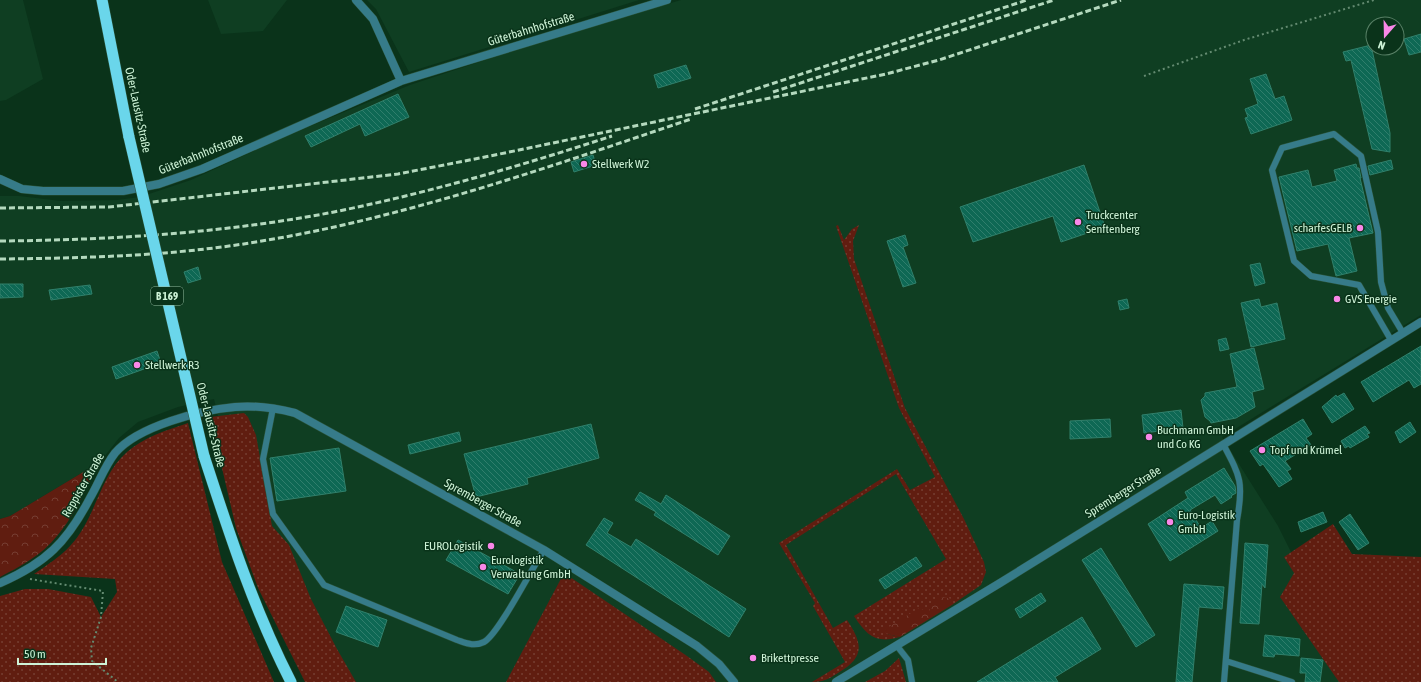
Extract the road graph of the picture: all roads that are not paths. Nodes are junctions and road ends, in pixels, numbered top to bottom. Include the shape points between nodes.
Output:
1 (102, 0) edge
2 (356, 0) edge
3 (667, 0) edge
4 (401, 81) junction
5 (0, 179) edge
6 (1421, 322) edge
7 (1403, 333) junction
8 (1391, 340) junction
9 (273, 408) junction
10 (195, 414) joint
11 (1223, 444) junction
12 (544, 550) junction
13 (0, 583) edge
14 (897, 646) junction
15 (1226, 661) junction
16 (291, 682) edge
17 (734, 682) edge
18 (836, 682) edge
19 (912, 682) edge
20 (1224, 682) edge
21 (1292, 682) edge

1 - 16 highway, Oder-Lausitz-Straße / B 169, bridge via 129,137 204,456 238,562 275,651
2 - 4 street via 373,19
3 - 4 street, Güterbahnhofstraße
4 - 5 street, Güterbahnhofstraße via 202,169 159,184 123,191 43,192 22,189
6 - 7 street, Spremberger Straße
7 - 8 street, Spremberger Straße
7 - 8 lane via 1388,308 1381,282 1378,232 1361,156 1334,134 1282,148 1272,170 1294,261 1312,276 1360,285
8 - 11 street, Spremberger Straße
9 - 10 street, Spremberger Straße via 235,407
9 - 12 street, Spremberger Straße via 295,412
9 - 12 lane via 263,459 273,514 324,584 467,644 478,644 493,635
10 - 13 street, Reppister Straße via 165,422 137,436 116,452 62,543 35,565
11 - 14 street, Spremberger Straße
11 - 15 lane via 1239,474 1241,496 1236,520
12 - 17 street, Spremberger Straße via 697,646 719,664
14 - 18 street, Spremberger Straße
14 - 19 lane via 908,660
15 - 20 lane
15 - 21 lane

